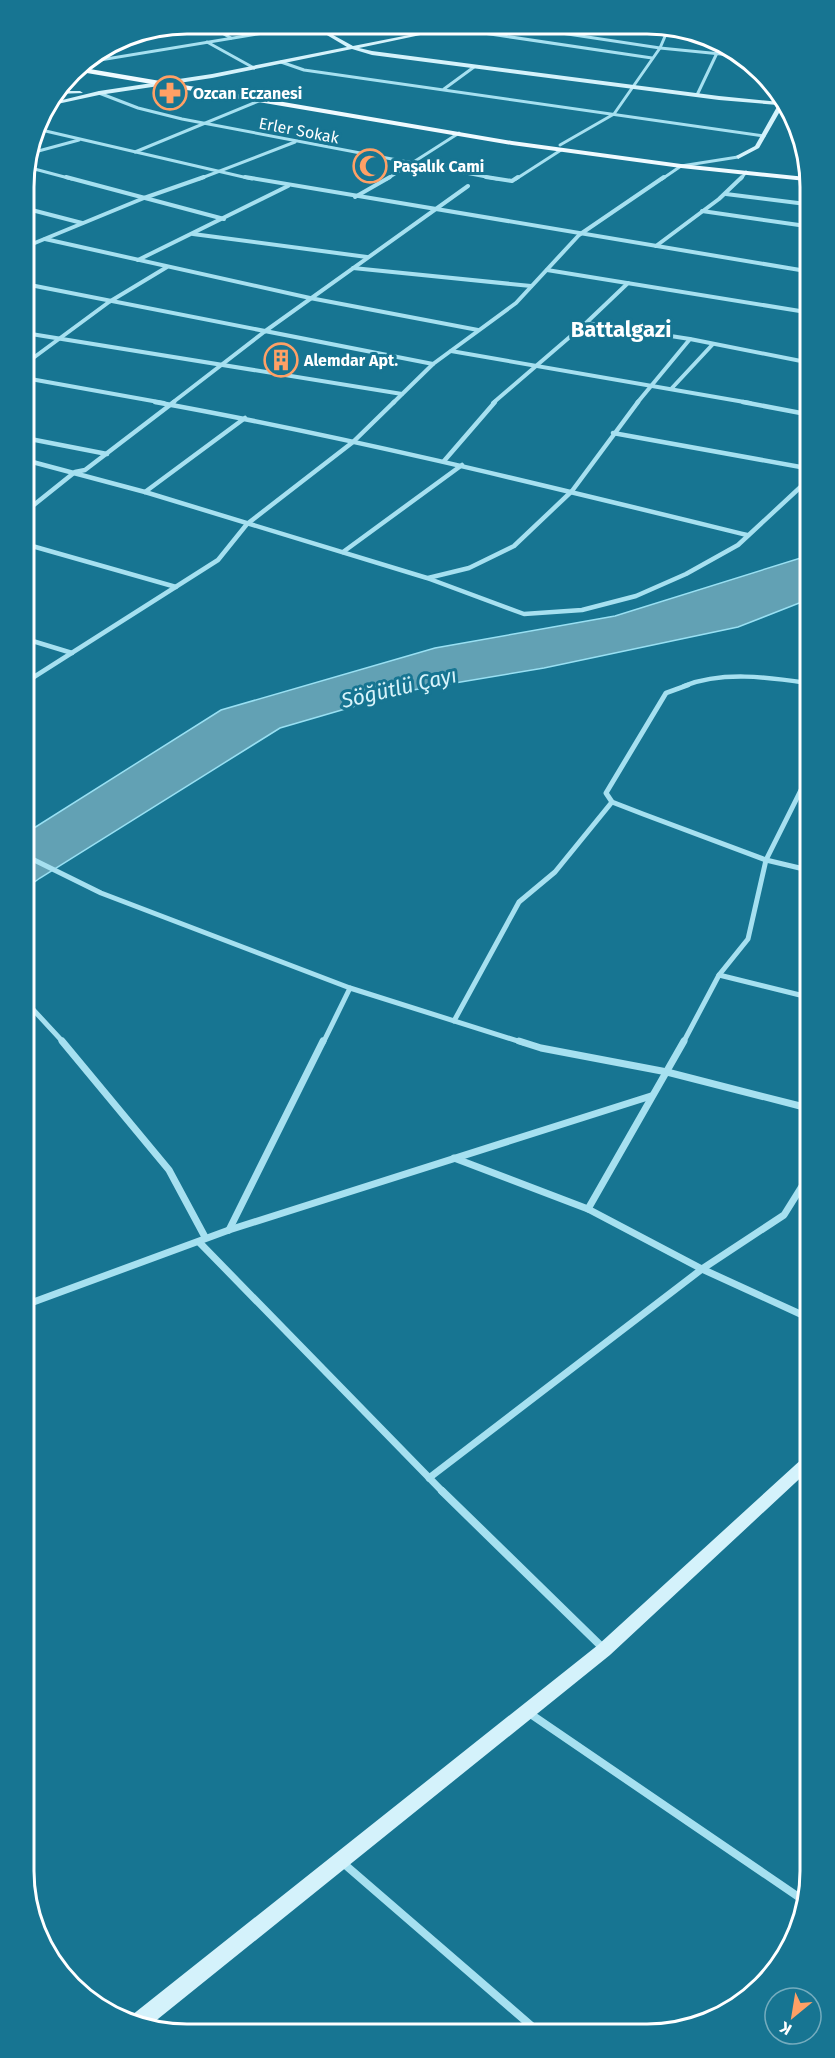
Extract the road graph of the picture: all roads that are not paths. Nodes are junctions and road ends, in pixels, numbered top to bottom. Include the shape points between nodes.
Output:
1 (225, 34) edge
2 (257, 34) edge
3 (328, 34) edge
4 (421, 34) edge
5 (490, 34) edge
6 (568, 34) edge
7 (665, 36) edge
8 (232, 38) junction
9 (206, 42) junction
10 (352, 48) junction
11 (660, 48) junction
12 (717, 53) junction
13 (721, 54) edge
14 (652, 58) junction
15 (104, 59) edge
16 (281, 62) junction
17 (95, 65) edge
18 (474, 67) junction
19 (254, 68) junction
20 (88, 71) edge
21 (178, 80) junction
22 (161, 83) junction
23 (633, 87) junction
24 (444, 89) junction
25 (68, 93) edge
26 (99, 93) junction
27 (697, 95) junction
28 (261, 100) junction
29 (61, 102) edge
30 (775, 103) edge
31 (779, 109) edge
32 (614, 114) junction
33 (208, 124) junction
34 (45, 131) edge
35 (459, 133) junction
36 (764, 136) junction
37 (81, 139) junction
38 (296, 141) junction
39 (560, 147) junction
40 (39, 151) edge
41 (134, 152) junction
42 (738, 157) joint
43 (715, 162) junction
44 (411, 165) junction
45 (681, 166) junction
46 (36, 169) edge
47 (219, 172) junction
48 (746, 172) junction
49 (799, 172) edge
50 (799, 177) edge
51 (288, 186) junction
52 (468, 186) dead end
53 (726, 194) junction
54 (355, 197) junction
55 (144, 198) junction
56 (800, 203) edge
57 (433, 210) junction
58 (35, 211) edge
59 (702, 211) junction
60 (224, 219) junction
61 (82, 223) junction
62 (800, 225) edge
63 (193, 234) junction
64 (579, 235) junction
65 (45, 239) junction
66 (35, 243) edge
67 (656, 246) junction
68 (368, 257) junction
69 (138, 260) junction
70 (168, 267) junction
71 (353, 268) junction
72 (547, 270) junction
73 (800, 270) edge
74 (628, 283) junction
75 (35, 286) edge
76 (531, 286) junction
77 (310, 298) junction
78 (109, 302) junction
79 (800, 311) edge
80 (586, 323) junction
81 (478, 330) junction
82 (264, 332) junction
83 (35, 334) edge
84 (60, 338) junction
85 (690, 339) junction
86 (713, 344) junction
87 (450, 351) junction
88 (35, 357) edge
89 (800, 361) edge
90 (433, 364) junction
91 (220, 366) junction
92 (534, 367) junction
93 (35, 380) edge
94 (651, 384) junction
95 (672, 388) junction
96 (402, 394) junction
97 (171, 405) junction
98 (800, 413) edge
99 (245, 418) junction
100 (613, 433) junction
101 (35, 440) edge
102 (353, 442) junction
103 (107, 454) junction
104 (444, 461) junction
105 (35, 462) edge
106 (462, 465) junction
107 (800, 467) edge
108 (75, 472) junction
109 (800, 487) edge
110 (572, 491) junction
111 (145, 492) junction
112 (35, 504) edge
113 (247, 524) junction
114 (747, 535) junction
115 (35, 547) edge
116 (343, 552) junction
117 (427, 578) junction
118 (177, 587) junction
119 (35, 642) edge
120 (72, 653) junction
121 (35, 677) edge
122 (800, 682) edge
123 (800, 792) edge
124 (612, 802) junction
125 (35, 860) edge
126 (766, 860) junction
127 (800, 868) edge
128 (719, 975) junction
129 (350, 988) junction
130 (800, 995) edge
131 (35, 1011) edge
132 (454, 1021) junction
133 (667, 1072) junction
134 (651, 1096) junction
135 (800, 1106) edge
136 (454, 1158) junction
137 (800, 1188) edge
138 (588, 1209) junction
139 (228, 1230) junction
140 (202, 1239) junction
141 (702, 1269) junction
142 (34, 1302) edge
143 (800, 1314) edge
144 (800, 1469) edge
145 (429, 1478) junction
146 (604, 1650) junction
147 (527, 1711) junction
148 (339, 1860) junction
149 (798, 1896) edge
150 (145, 2017) edge
151 (529, 2024) edge

1 - 8 street
2 - 8 street
3 - 10 street
4 - 10 street
5 - 14 street
6 - 11 street
7 - 11 street
8 - 9 street
9 - 15 street
9 - 19 street
10 - 16 street
10 - 18 street
11 - 12 street
11 - 14 street
12 - 13 street
12 - 27 street
14 - 23 street
16 - 19 street
16 - 24 street via 304,70
17 - 21 main road
18 - 23 street
18 - 24 street
19 - 21 street
20 - 22 main road
21 - 22 street
21 - 39 main road
22 - 26 street
22 - 28 main road
23 - 27 street
23 - 32 street
24 - 32 street
25 - 26 street
26 - 29 street
26 - 33 street, Erler Sokak
27 - 30 street
28 - 33 street
28 - 35 main road
31 - 36 street
32 - 36 street
32 - 39 street, Erler Sokak
33 - 38 street, Erler Sokak
33 - 41 street
34 - 37 street
35 - 39 main road
35 - 44 street
36 - 42 street via 757,147
37 - 40 street
37 - 41 street
38 - 44 street, Erler Sokak
38 - 47 street
39 - 43 main road
39 - 44 street, Erler Sokak via 512,181
39 - 45 main road
41 - 47 street
42 - 43 street
43 - 45 street
43 - 49 main road
44 - 54 street
45 - 48 main road
45 - 64 street
46 - 55 street
47 - 51 street
47 - 55 street
48 - 50 main road
48 - 53 street
51 - 54 street
51 - 60 street
52 - 57 street
53 - 56 street
53 - 59 street
54 - 57 street
55 - 60 street
55 - 61 street
57 - 64 street
57 - 68 street
58 - 61 street
59 - 62 street
59 - 67 street
60 - 63 street
61 - 65 street
63 - 68 street
63 - 69 street
64 - 67 street
64 - 72 street
65 - 66 street
65 - 69 street
67 - 73 street
68 - 71 street
69 - 70 street
70 - 77 street
70 - 78 street
71 - 76 street
71 - 77 street
72 - 74 street
72 - 76 street
74 - 79 street
74 - 80 street
75 - 78 street
76 - 81 street via 516,303
77 - 81 street
77 - 82 street
78 - 82 street
78 - 84 street
80 - 85 street
80 - 92 street
81 - 87 street
82 - 90 street
82 - 91 street
83 - 84 street
84 - 88 street
84 - 91 street
85 - 86 street
85 - 94 street
86 - 89 street
86 - 95 street
87 - 90 street
87 - 92 street
90 - 96 street
91 - 96 street
91 - 97 street
92 - 94 street
92 - 104 street via 489,407
93 - 97 street
94 - 95 street
94 - 100 street
95 - 98 street
96 - 102 street
97 - 99 street
97 - 103 street
99 - 102 street
99 - 111 street
100 - 107 street
100 - 110 street
101 - 103 street
102 - 104 street
102 - 113 street
103 - 108 street via 85,470
104 - 106 street
105 - 108 street
106 - 110 street
106 - 116 street
108 - 111 street
108 - 112 street
109 - 114 street
110 - 114 street
110 - 117 street via 514,546 469,568
111 - 113 street
113 - 116 street
113 - 118 street via 218,560
114 - 117 street via 738,545 686,574 636,596 582,610 524,614
115 - 118 street
116 - 117 street
118 - 120 street
119 - 120 street
120 - 121 street
122 - 124 street via 765,677 717,678 666,693 606,793
123 - 126 street
124 - 126 street
124 - 132 street via 555,872 519,902
125 - 129 street via 101,893
126 - 127 street
126 - 128 street via 748,939
128 - 130 street
128 - 133 street
129 - 132 street
129 - 139 street
131 - 140 street via 169,1170
132 - 133 street via 541,1048
133 - 134 street
133 - 135 street
134 - 136 street
134 - 138 street
136 - 138 street
136 - 139 street
137 - 141 street via 784,1215
138 - 141 street
139 - 140 street
140 - 142 street
140 - 145 street
141 - 143 street
141 - 145 street
144 - 146 street
145 - 146 street
146 - 147 street
147 - 148 street
147 - 149 street
148 - 150 street
148 - 151 street

